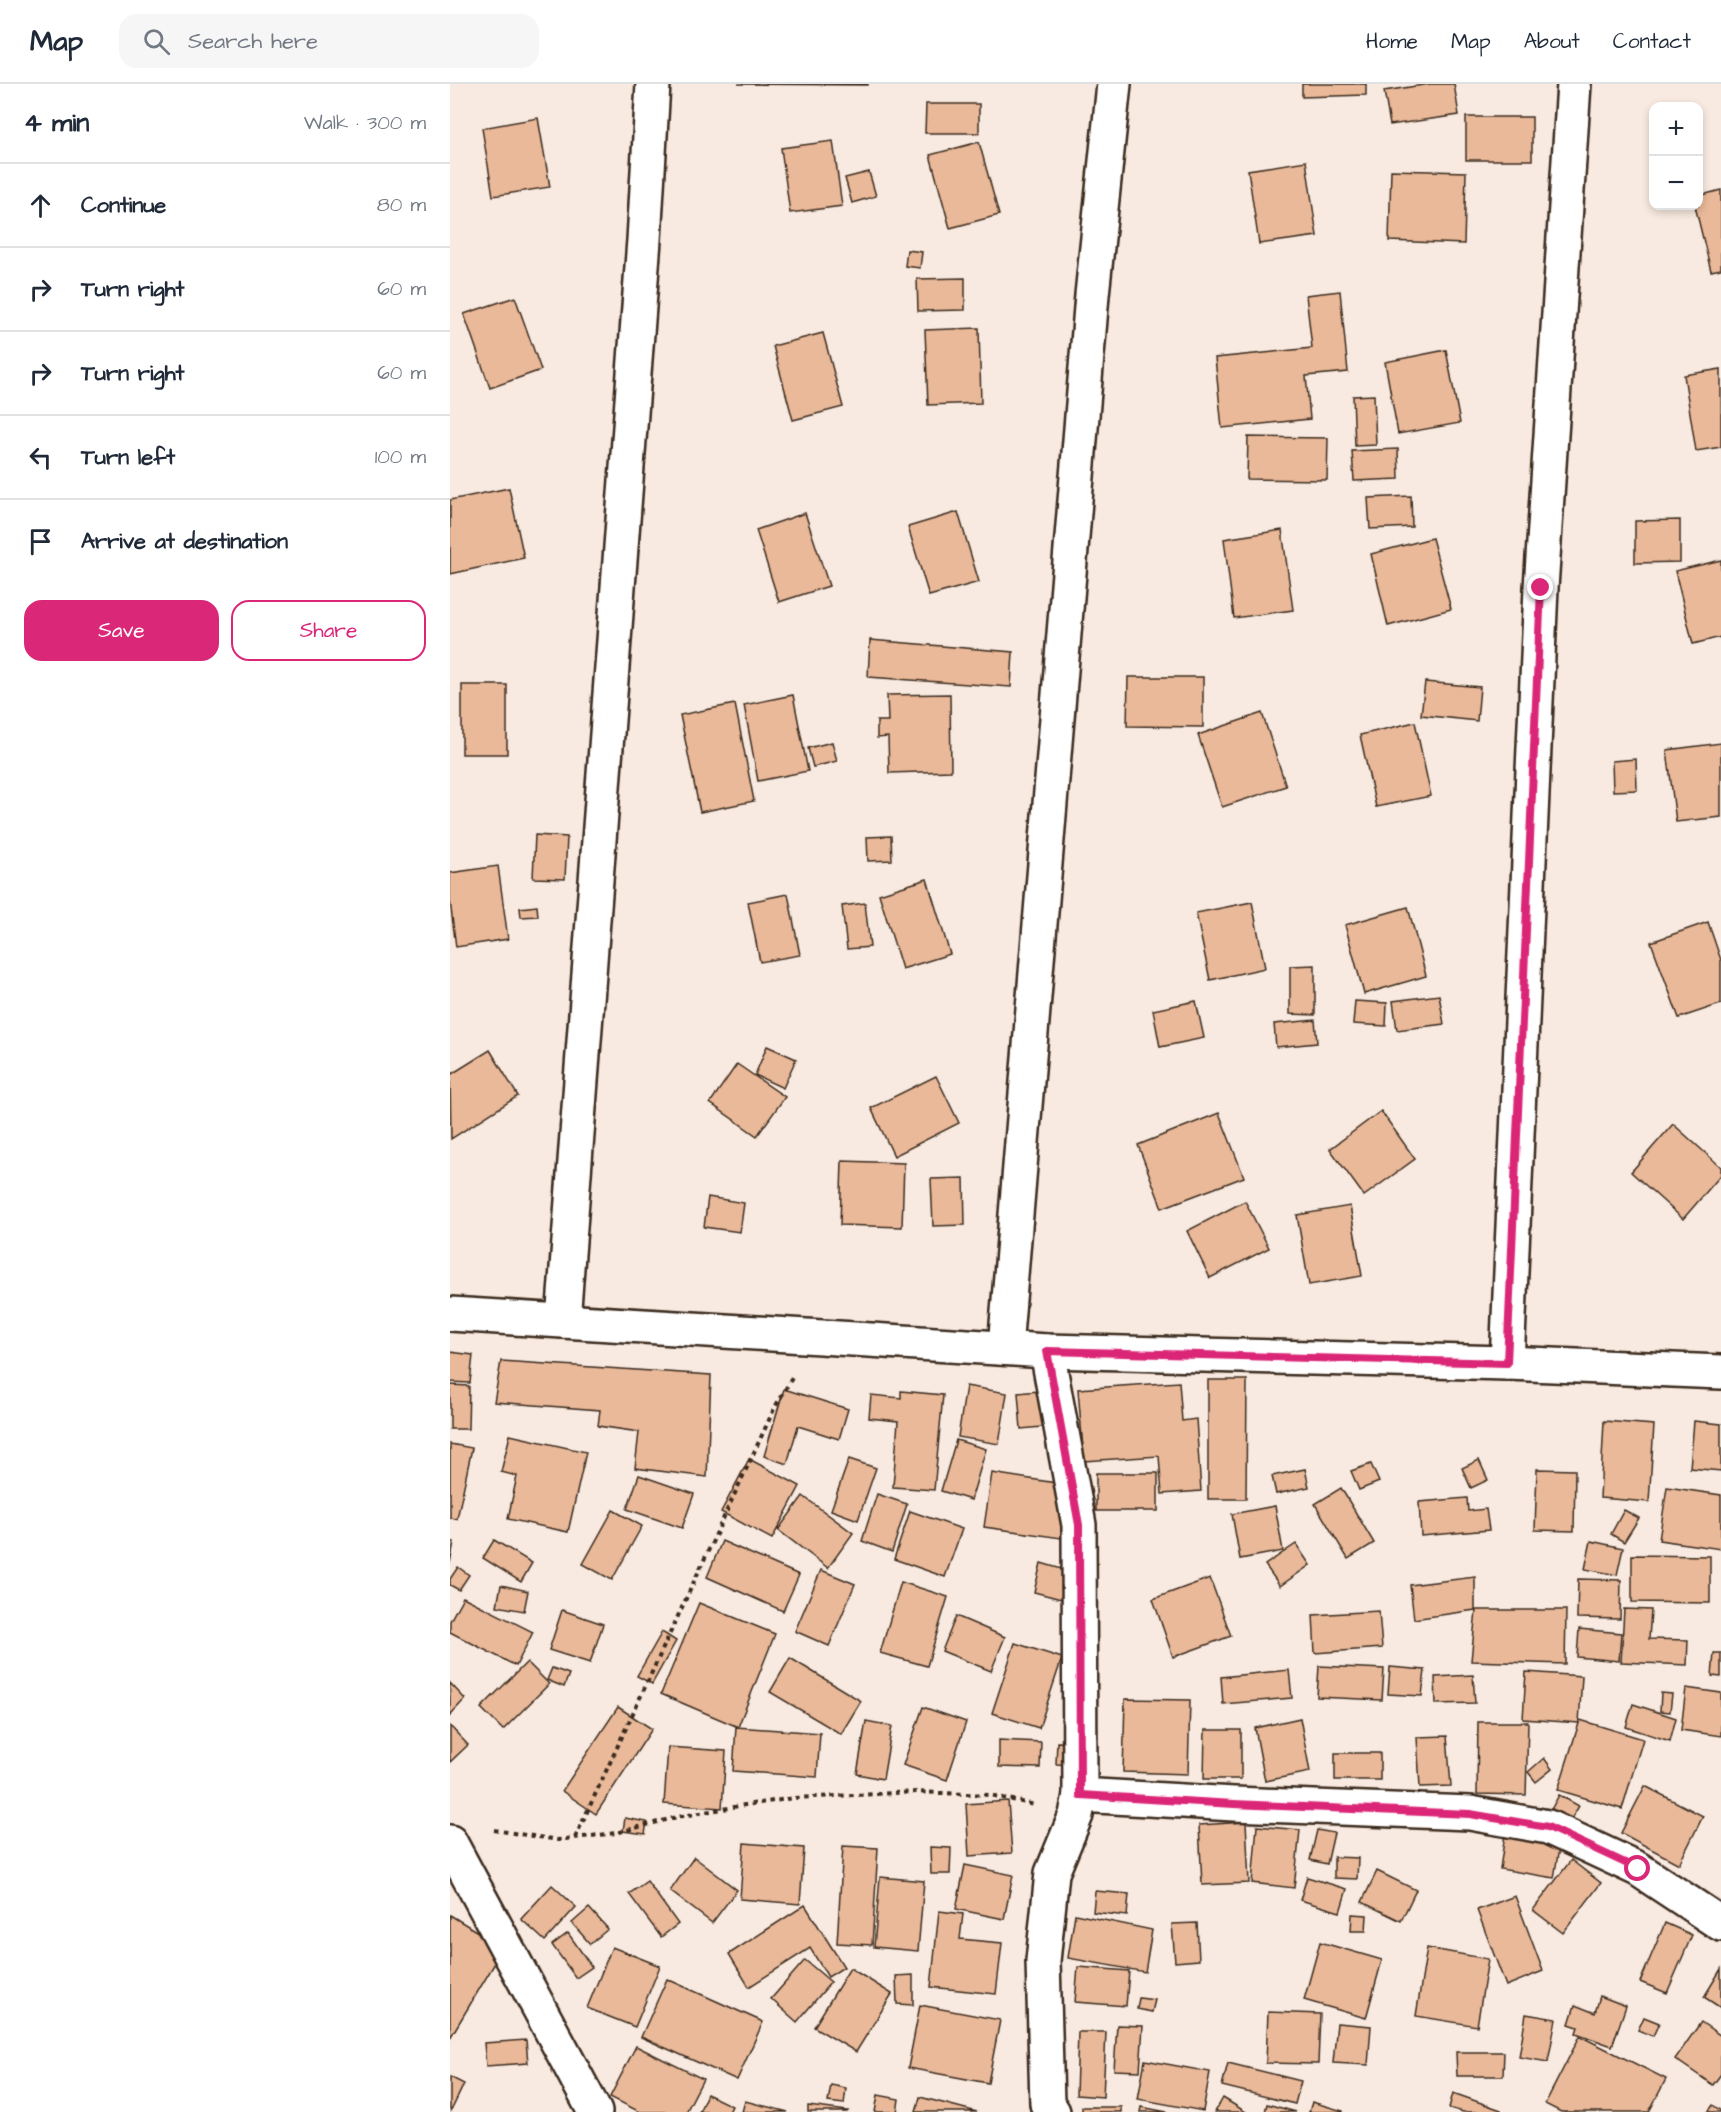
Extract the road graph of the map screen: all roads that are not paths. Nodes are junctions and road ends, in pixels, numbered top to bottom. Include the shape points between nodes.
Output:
1 (653, 84) edge
2 (1114, 84) edge
3 (1574, 84) edge
4 (450, 1314) edge
5 (563, 1321) junction
6 (1005, 1348) junction
7 (1047, 1351) junction
8 (1507, 1363) junction
9 (1721, 1372) edge
10 (1078, 1805) junction
11 (450, 1842) edge
12 (1721, 1924) edge
13 (595, 2112) edge
14 (1053, 2112) edge

1 - 5 street
2 - 6 street via 1092,295
3 - 8 street via 1541,588
4 - 5 street
5 - 6 street
6 - 7 street
7 - 8 street
7 - 10 street via 1079,1525
8 - 9 street
10 - 12 street via 1234,1804 1470,1814 1548,1827 1638,1869
10 - 14 street via 1052,1873 1043,1960 1047,2104
11 - 13 street

